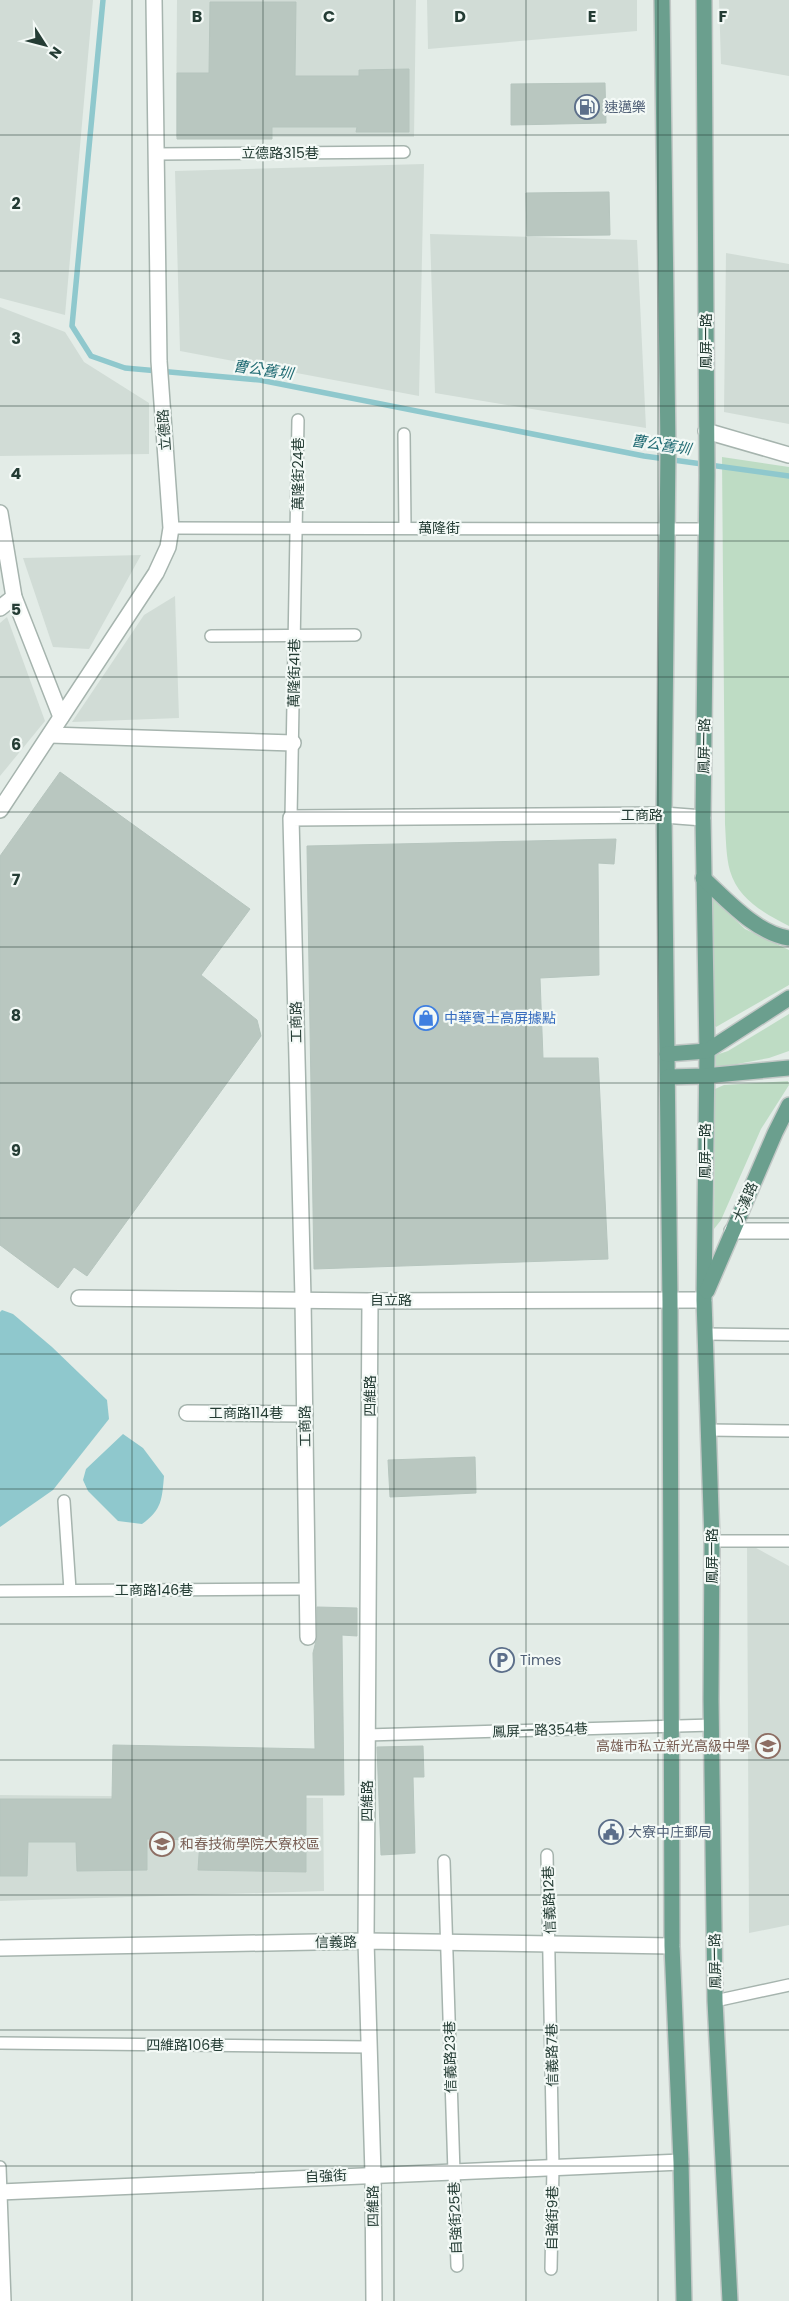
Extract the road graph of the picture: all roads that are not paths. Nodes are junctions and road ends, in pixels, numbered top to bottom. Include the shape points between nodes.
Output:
1 (154, 0) edge
2 (662, 0) edge
3 (704, 0) edge
4 (404, 152) dead end
5 (156, 154) junction
6 (298, 420) dead end
7 (404, 434) dead end
8 (707, 436) junction
9 (789, 456) edge
10 (0, 513) edge
11 (171, 528) junction
12 (298, 528) junction
13 (405, 528) junction
14 (667, 528) junction
15 (706, 530) junction
16 (14, 597) junction
17 (0, 608) edge
18 (356, 635) dead end
19 (211, 636) dead end
20 (295, 636) junction
21 (62, 717) junction
22 (50, 735) junction
23 (293, 743) junction
24 (0, 810) edge
25 (664, 815) junction
26 (291, 818) junction
27 (703, 818) junction
28 (703, 878) junction
29 (789, 938) edge
30 (789, 998) edge
31 (707, 1052) junction
32 (667, 1054) junction
33 (789, 1068) edge
34 (705, 1076) junction
35 (668, 1077) junction
36 (789, 1105) edge
37 (732, 1231) junction
38 (789, 1231) edge
39 (79, 1298) dead end
40 (303, 1299) junction
41 (670, 1300) junction
42 (704, 1300) junction
43 (370, 1301) junction
44 (705, 1334) junction
45 (789, 1335) edge
46 (187, 1413) dead end
47 (305, 1414) junction
48 (708, 1430) junction
49 (789, 1431) edge
50 (64, 1501) dead end
51 (712, 1541) junction
52 (789, 1541) edge
53 (307, 1589) junction
54 (0, 1590) edge
55 (70, 1590) junction
56 (308, 1637) dead end
57 (712, 1725) junction
58 (671, 1726) junction
59 (367, 1735) junction
60 (547, 1855) dead end
61 (444, 1861) dead end
62 (366, 1941) junction
63 (448, 1943) junction
64 (550, 1944) junction
65 (672, 1946) junction
66 (0, 1948) edge
67 (789, 1985) edge
68 (715, 2001) junction
69 (0, 2044) edge
70 (369, 2047) junction
71 (681, 2162) junction
72 (0, 2167) edge
73 (553, 2167) junction
74 (453, 2170) junction
75 (373, 2174) junction
76 (0, 2192) edge
77 (457, 2266) dead end
78 (552, 2269) dead end
79 (5, 2301) edge
80 (374, 2301) edge
81 (684, 2301) edge
82 (730, 2301) edge

1 - 5 street, 立德路
2 - 14 main road
3 - 8 main road, 鳳屏一路
4 - 5 lane, 立德路315巷
5 - 11 street, 立德路 via 159,361
6 - 12 lane, 萬隆街24巷
7 - 13 lane
8 - 9 street
8 - 15 main road, 鳳屏一路
10 - 16 street
11 - 12 lane, 萬隆街
11 - 21 street, 立德路 via 168,547 156,573
12 - 13 lane, 萬隆街
12 - 20 lane, 萬隆街41巷
13 - 14 lane, 萬隆街
14 - 15 lane, 萬隆街
14 - 25 main road
15 - 27 main road, 鳳屏一路
16 - 17 street
16 - 21 street
18 - 20 lane
19 - 20 lane
20 - 23 lane, 萬隆街41巷
21 - 22 street, 立德路
22 - 23 street
22 - 24 street, 立德路
23 - 26 lane, 萬隆街41巷
25 - 26 street, 工商路
25 - 27 street, 工商路
25 - 32 main road
26 - 40 street, 工商路
27 - 28 main road, 鳳屏一路
28 - 29 main road via 747,919
28 - 31 main road, 鳳屏一路
30 - 31 main road
31 - 32 main road
31 - 34 main road, 鳳屏一路
32 - 35 main road
33 - 34 main road
34 - 35 main road
34 - 42 main road, 鳳屏一路
35 - 41 main road
36 - 37 main road, 大漢路
37 - 38 street
37 - 42 main road, 大漢路
39 - 40 street, 自立路
40 - 43 street, 自立路
40 - 47 street, 工商路
41 - 42 street, 自立路
41 - 43 street, 自立路
41 - 58 main road
42 - 44 main road, 鳳屏一路
43 - 59 street, 四維路
44 - 45 lane
44 - 48 main road, 鳳屏一路
46 - 47 street, 工商路114巷
47 - 53 street, 工商路
48 - 49 lane
48 - 51 main road, 鳳屏一路
50 - 55 lane
51 - 52 lane
51 - 57 main road, 鳳屏一路
53 - 55 lane, 工商路146巷
53 - 56 street, 工商路
54 - 55 lane, 工商路146巷
57 - 58 lane, 鳳屏一路354巷
57 - 68 main road, 鳳屏一路
58 - 59 lane, 鳳屏一路354巷
58 - 65 main road
59 - 62 street, 四維路
60 - 64 lane, 信義路12巷
61 - 63 lane, 信義路23巷
62 - 63 street, 信義路
62 - 66 street, 信義路
62 - 70 street, 四維路
63 - 64 street, 信義路
63 - 74 lane, 信義路23巷
64 - 65 street, 信義路
64 - 73 lane, 信義路7巷
65 - 71 main road
67 - 68 lane
68 - 82 main road, 鳳屏一路
69 - 70 lane, 四維路106巷
70 - 75 street, 四維路
71 - 73 street, 自強街
71 - 81 main road
72 - 76 lane
73 - 74 street, 自強街
73 - 78 lane, 自強街9巷
74 - 75 street, 自強街
74 - 77 lane, 自強街25巷
75 - 76 street, 自強街
75 - 80 street, 四維路
76 - 79 lane

